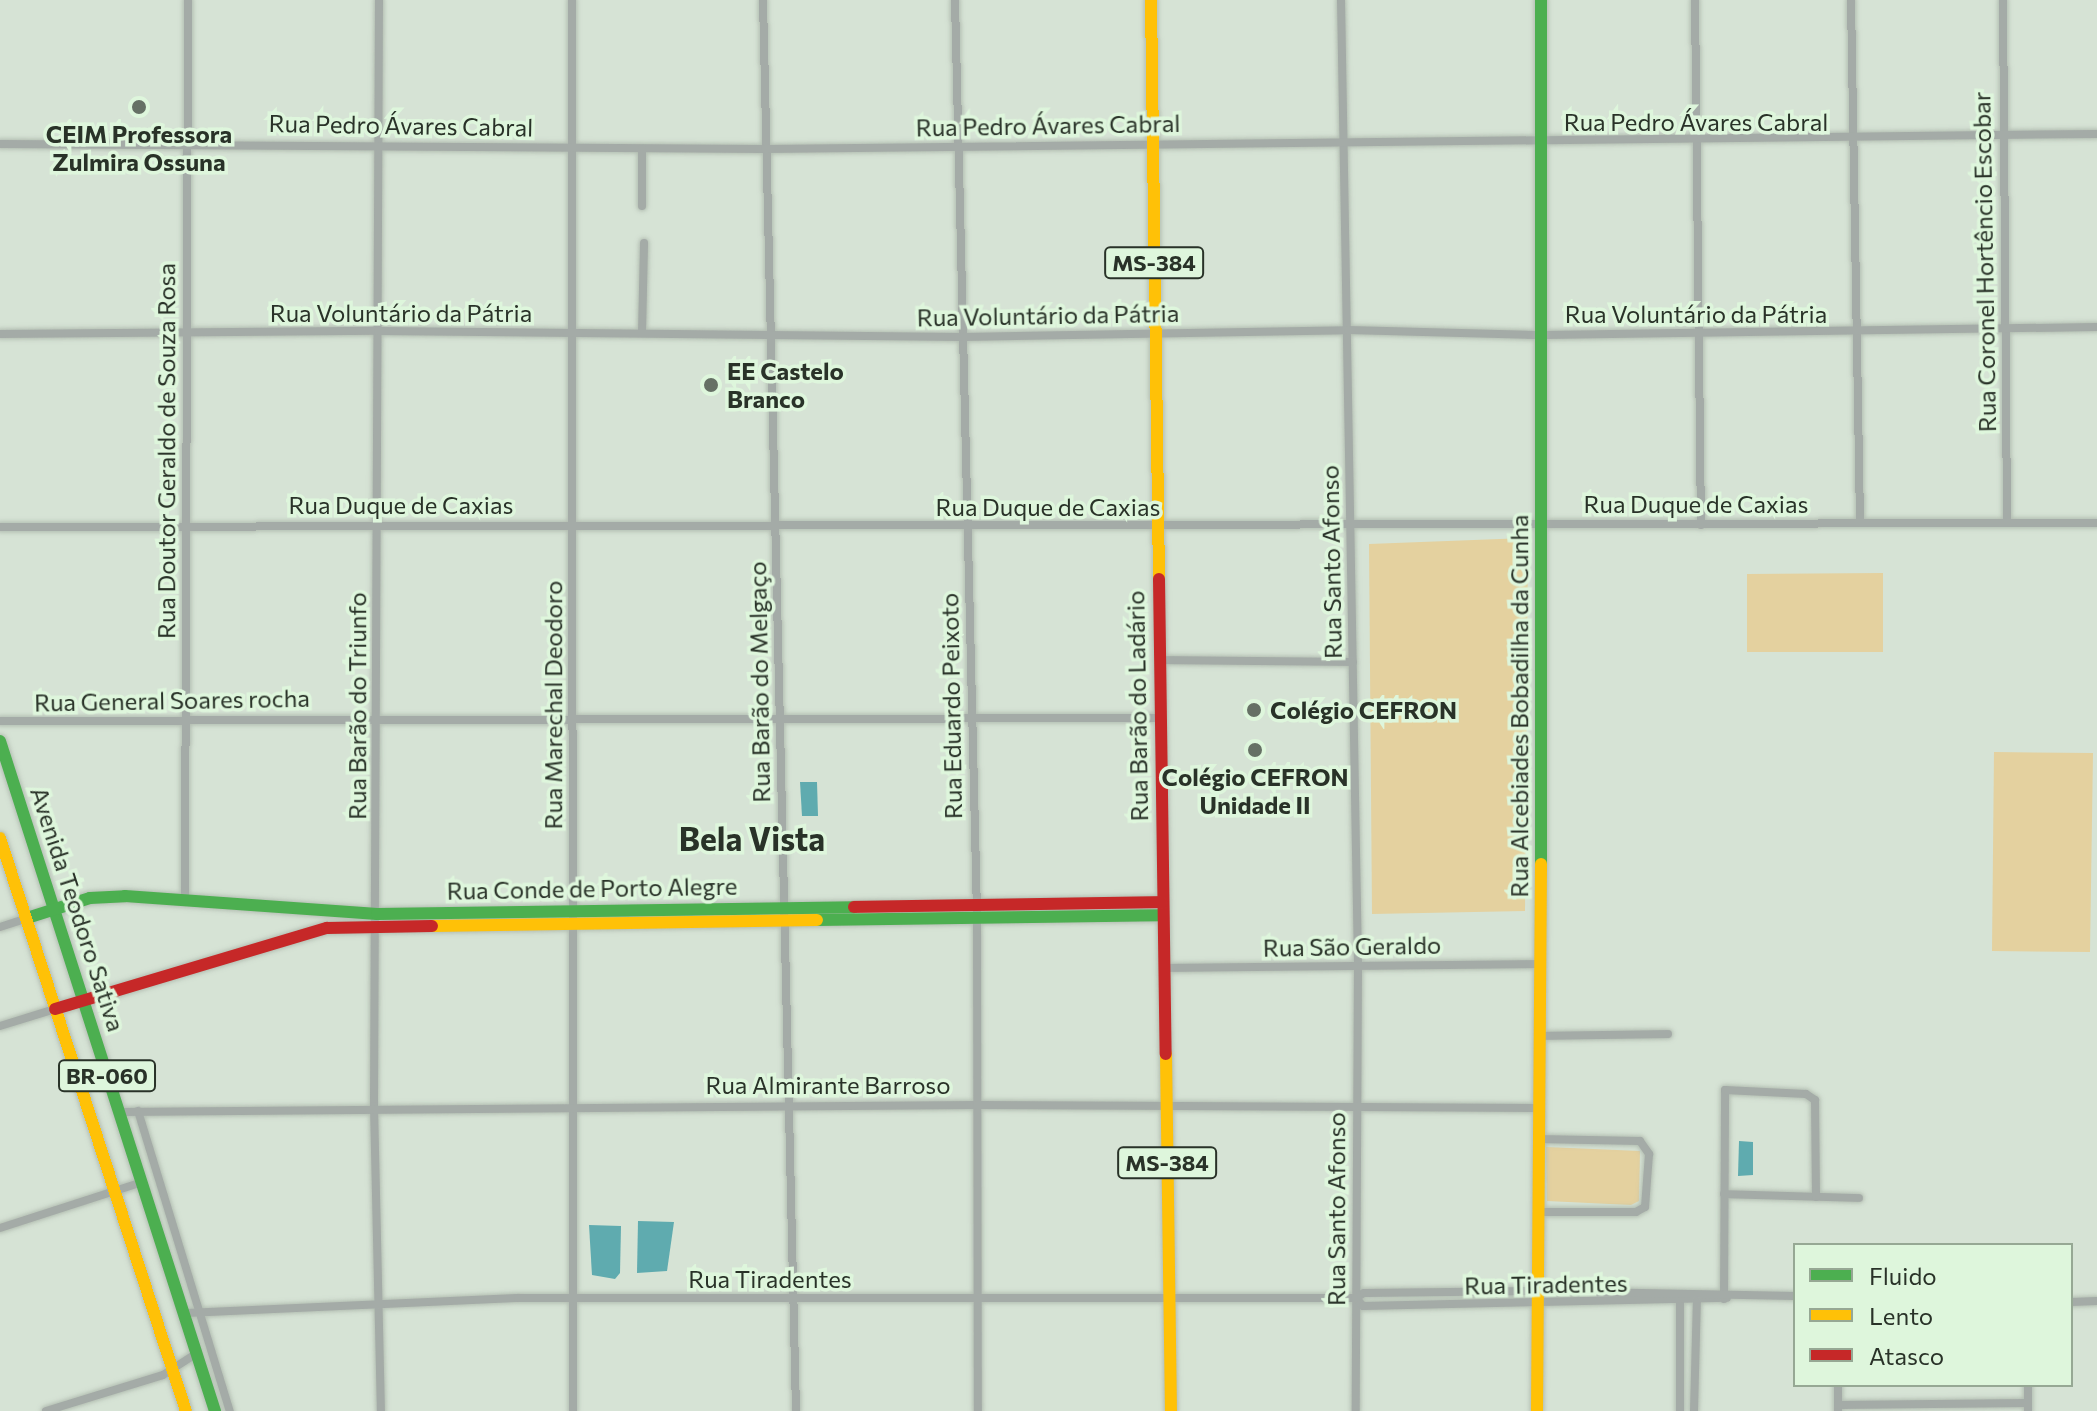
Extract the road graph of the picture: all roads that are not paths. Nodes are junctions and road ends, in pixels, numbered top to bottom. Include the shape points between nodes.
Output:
1 (188, 0) edge
2 (379, 0) edge
3 (572, 0) edge
4 (763, 0) edge
5 (955, 0) edge
6 (1151, 0) edge
7 (1341, 0) edge
8 (1541, 0) edge
9 (1695, 0) edge
10 (1851, 0) edge
11 (2003, 0) edge
12 (2097, 134) edge
13 (2002, 135) junction
14 (1696, 141) junction
15 (1852, 141) junction
16 (1344, 142) junction
17 (1540, 143) junction
18 (0, 144) edge
19 (187, 144) junction
20 (1152, 144) junction
21 (378, 145) junction
22 (957, 146) junction
23 (574, 147) junction
24 (642, 149) junction
25 (765, 149) junction
26 (642, 206) dead end
27 (644, 243) dead end
28 (2097, 327) edge
29 (1348, 330) junction
30 (378, 331) junction
31 (2005, 331) junction
32 (1700, 332) junction
33 (186, 333) junction
34 (572, 333) junction
35 (642, 333) junction
36 (0, 334) edge
37 (771, 334) junction
38 (1156, 334) junction
39 (1856, 334) junction
40 (1544, 335) junction
41 (963, 337) junction
42 (1860, 523) junction
43 (2007, 523) junction
44 (2097, 523) edge
45 (185, 525) junction
46 (378, 525) junction
47 (573, 525) junction
48 (775, 525) junction
49 (1348, 525) junction
50 (1540, 525) junction
51 (1701, 525) junction
52 (1155, 526) junction
53 (0, 527) edge
54 (968, 528) junction
55 (1159, 660) junction
56 (1353, 662) junction
57 (376, 717) junction
58 (573, 717) junction
59 (970, 717) junction
60 (778, 718) junction
61 (1160, 718) junction
62 (0, 721) edge
63 (185, 721) junction
64 (0, 741) edge
65 (0, 838) edge
66 (185, 902) junction
67 (57, 907) junction
68 (1162, 908) junction
69 (976, 909) junction
70 (785, 913) junction
71 (572, 916) junction
72 (27, 918) junction
73 (377, 920) junction
74 (0, 927) edge
75 (1540, 964) junction
76 (1358, 967) junction
77 (1164, 968) junction
78 (83, 999) junction
79 (55, 1009) junction
80 (0, 1026) edge
81 (1668, 1034) dead end
82 (1538, 1036) junction
83 (977, 1105) junction
84 (1167, 1105) junction
85 (374, 1106) junction
86 (574, 1106) junction
87 (791, 1106) junction
88 (1356, 1106) junction
89 (1538, 1108) junction
90 (138, 1111) junction
91 (119, 1112) junction
92 (1537, 1139) junction
93 (142, 1182) junction
94 (117, 1191) junction
95 (1724, 1194) junction
96 (1816, 1197) junction
97 (1859, 1198) dead end
98 (1538, 1212) junction
99 (0, 1228) edge
100 (1724, 1296) junction
101 (1793, 1296) edge
102 (1169, 1297) junction
103 (1697, 1297) junction
104 (976, 1298) junction
105 (1356, 1298) junction
106 (1538, 1298) junction
107 (1680, 1298) junction
108 (574, 1300) junction
109 (794, 1300) junction
110 (2097, 1301) edge
111 (2073, 1302) edge
112 (380, 1303) junction
113 (198, 1311) junction
114 (185, 1313) junction
115 (197, 1353) junction
116 (173, 1369) junction
117 (1838, 1387) edge
118 (2028, 1407) edge
119 (1838, 1408) edge
120 (46, 1411) edge
121 (186, 1411) edge
122 (215, 1411) edge
123 (230, 1411) edge
124 (381, 1411) edge
125 (573, 1411) edge
126 (796, 1411) edge
127 (978, 1411) edge
128 (1171, 1411) edge
129 (1356, 1411) edge
130 (1537, 1411) edge
131 (1680, 1411) edge
132 (1694, 1411) edge

1 - 19 street, Rua Doutor Geraldo de Souza Rosa
2 - 21 street, Rua Barão do Triunfo
3 - 23 street, Rua Marechal Deodoro
4 - 25 street, Rua Barão do Melgaço
5 - 22 street, Rua Eduardo Peixoto
6 - 20 main road, Rua Barão do Ladário / MS-384
7 - 16 street, Rua Santo Afonso
8 - 17 main road, Rua Alcebiades Bobadilha da Cunha
9 - 14 street
10 - 15 street
11 - 13 street, Rua Coronel Hortêncio Escobar
12 - 13 street, Rua Pedro Ávares Cabral
13 - 15 street, Rua Pedro Ávares Cabral
13 - 31 street, Rua Coronel Hortêncio Escobar
14 - 15 street, Rua Pedro Ávares Cabral
14 - 17 street, Rua Pedro Ávares Cabral
14 - 32 street
15 - 39 street
16 - 17 street, Rua Pedro Ávares Cabral
16 - 20 street, Rua Pedro Ávares Cabral
16 - 29 street, Rua Santo Afonso
17 - 40 main road, Rua Alcebiades Bobadilha da Cunha
18 - 19 street, Rua Pedro Ávares Cabral
19 - 21 street, Rua Pedro Ávares Cabral
19 - 33 street, Rua Doutor Geraldo de Souza Rosa
20 - 22 street, Rua Pedro Ávares Cabral
20 - 38 main road, Rua Barão do Ladário / MS-384
21 - 23 street, Rua Pedro Ávares Cabral
21 - 30 street, Rua Barão do Triunfo
22 - 25 street, Rua Pedro Ávares Cabral
22 - 41 street, Rua Eduardo Peixoto
23 - 24 street, Rua Pedro Ávares Cabral
23 - 34 street, Rua Marechal Deodoro
24 - 25 street, Rua Pedro Ávares Cabral
24 - 26 street
25 - 37 street, Rua Barão do Melgaço
27 - 35 street
28 - 31 street, Rua Voluntário da Pátria
29 - 38 street, Rua Voluntário da Pátria
29 - 40 street, Rua Voluntário da Pátria
29 - 49 street, Rua Santo Afonso
30 - 33 street, Rua Voluntário da Pátria
30 - 34 street, Rua Voluntário da Pátria
30 - 46 street, Rua Barão do Triunfo
31 - 39 street, Rua Voluntário da Pátria
31 - 43 street, Rua Coronel Hortêncio Escobar
32 - 39 street, Rua Voluntário da Pátria
32 - 40 street, Rua Voluntário da Pátria
32 - 51 street
33 - 36 street, Rua Voluntário da Pátria
33 - 45 street, Rua Doutor Geraldo de Souza Rosa
34 - 35 street, Rua Voluntário da Pátria
34 - 47 street, Rua Marechal Deodoro
35 - 37 street, Rua Voluntário da Pátria
37 - 41 street, Rua Voluntário da Pátria
37 - 48 street, Rua Barão do Melgaço
38 - 41 street, Rua Voluntário da Pátria
38 - 52 main road, Rua Barão do Ladário / MS-384
39 - 42 street
40 - 50 main road, Rua Alcebiades Bobadilha da Cunha
41 - 54 street, Rua Eduardo Peixoto
42 - 43 street, Rua Duque de Caxias
42 - 51 street, Rua Duque de Caxias
43 - 44 street, Rua Duque de Caxias
45 - 46 street, Rua Duque de Caxias
45 - 53 street, Rua Duque de Caxias
45 - 63 street, Rua Doutor Geraldo de Souza Rosa
46 - 47 street, Rua Duque de Caxias
46 - 57 street, Rua Barão do Triunfo
47 - 48 street, Rua Duque de Caxias
47 - 58 street, Rua Marechal Deodoro
48 - 54 street, Rua Duque de Caxias
48 - 60 street, Rua Barão do Melgaço
49 - 50 street, Rua Duque de Caxias
49 - 52 street, Rua Duque de Caxias
49 - 56 street, Rua Santo Afonso
50 - 51 street, Rua Duque de Caxias
50 - 75 main road, Rua Alcebiades Bobadilha da Cunha
52 - 54 street, Rua Duque de Caxias
52 - 55 main road, Rua Barão do Ladário / MS-384
54 - 59 street, Rua Eduardo Peixoto
55 - 56 street
55 - 61 main road, Rua Barão do Ladário / MS-384
56 - 76 street, Rua Santo Afonso
57 - 58 street, Rua General Soares rocha
57 - 63 street, Rua General Soares rocha
57 - 73 street, Rua Barão do Triunfo
58 - 60 street, Rua General Soares rocha
58 - 71 street, Rua Marechal Deodoro
59 - 60 street, Rua General Soares rocha
59 - 61 street, Rua General Soares rocha
59 - 69 street, Rua Eduardo Peixoto
60 - 70 street, Rua Barão do Melgaço
61 - 68 main road, Rua Barão do Ladário / MS-384
62 - 63 street, Rua General Soares rocha
63 - 66 street, Rua Doutor Geraldo de Souza Rosa
64 - 67 main road, Avenida Teodoro Sativa / BR-060
65 - 72 main road, BR-060
66 - 67 main road, Rua Conde de Porto Alegre via 116,896
66 - 73 main road, Rua Conde de Porto Alegre
67 - 72 main road, Rua Conde de Porto Alegre
67 - 78 main road, Avenida Teodoro Sativa / BR-060
68 - 69 main road, Rua Conde de Porto Alegre
68 - 77 main road, Rua Barão do Ladário / MS-384
69 - 70 main road, Rua Conde de Porto Alegre
69 - 83 street, Rua Eduardo Peixoto
70 - 71 main road, Rua Conde de Porto Alegre
70 - 87 street, Rua Barão do Melgaço
71 - 73 main road, Rua Conde de Porto Alegre
71 - 86 street, Rua Marechal Deodoro
72 - 74 street
72 - 79 main road, BR-060
73 - 78 main road, Rua Conde de Porto Alegre via 311,931
73 - 85 street, Rua Barão do Triunfo
75 - 76 street, Rua São Geraldo
75 - 82 main road, Rua Alcebiades Bobadilha da Cunha
76 - 77 street, Rua São Geraldo
76 - 88 street, Rua Santo Afonso
77 - 84 main road, Rua Barão do Ladário / MS-384
78 - 79 main road, Rua Conde de Porto Alegre
78 - 91 main road, Avenida Teodoro Sativa / BR-060
79 - 80 street
79 - 94 main road, BR-060
81 - 82 street
82 - 89 main road, Rua Alcebiades Bobadilha da Cunha
83 - 84 street, Rua Almirante Barroso
83 - 87 street, Rua Almirante Barroso
83 - 104 street, Rua Eduardo Peixoto
84 - 88 street, Rua Almirante Barroso
84 - 102 main road, Rua Barão do Ladário / MS-384
85 - 86 street, Rua Almirante Barroso
85 - 90 street, Rua Almirante Barroso
85 - 112 street, Rua Barão do Triunfo
86 - 87 street, Rua Almirante Barroso
86 - 108 street, Rua Marechal Deodoro
87 - 109 street, Rua Barão do Melgaço
88 - 89 street, Rua Almirante Barroso
88 - 105 street, Rua Santo Afonso
89 - 92 main road, Rua Alcebiades Bobadilha da Cunha
90 - 91 street, Rua Almirante Barroso
90 - 113 street
91 - 93 main road, Avenida Teodoro Sativa / BR-060
92 - 98 main road, Rua Alcebiades Bobadilha da Cunha
92 - 98 street via 1640,1141 1649,1154 1649,1199 1636,1212
93 - 94 street
93 - 114 main road, Avenida Teodoro Sativa / BR-060
94 - 99 street
94 - 116 main road, BR-060
95 - 96 street
95 - 96 street via 1725,1090 1806,1094 1815,1100
95 - 100 street
96 - 97 street
98 - 106 main road, Rua Alcebiades Bobadilha da Cunha
100 - 101 street, Rua Tiradentes
100 - 103 street, Rua Tiradentes
102 - 104 street, Rua Tiradentes
102 - 105 street, Rua Tiradentes
102 - 128 main road, Rua Barão do Ladário / MS-384
103 - 107 street, Rua Tiradentes
103 - 132 street
104 - 109 street, Rua Tiradentes
104 - 127 street, Rua Eduardo Peixoto
105 - 106 street, Rua Tiradentes via 1364,1293
105 - 129 street, Rua Santo Afonso
106 - 107 street, Rua Tiradentes
106 - 130 main road, Rua Alcebiades Bobadilha da Cunha
107 - 131 street
108 - 109 street, Rua Tiradentes
108 - 112 street, Rua Tiradentes
108 - 125 street, Rua Marechal Deodoro
109 - 126 street, Rua Barão do Melgaço
110 - 111 street
112 - 113 street, Rua Tiradentes
112 - 124 street, Rua Barão do Triunfo
113 - 114 street, Rua Tiradentes
113 - 123 street
114 - 115 main road, Avenida Teodoro Sativa / BR-060
115 - 116 street
115 - 122 main road, Avenida Teodoro Sativa / BR-060
116 - 120 street
116 - 121 main road, BR-060
117 - 119 street
118 - 119 street

